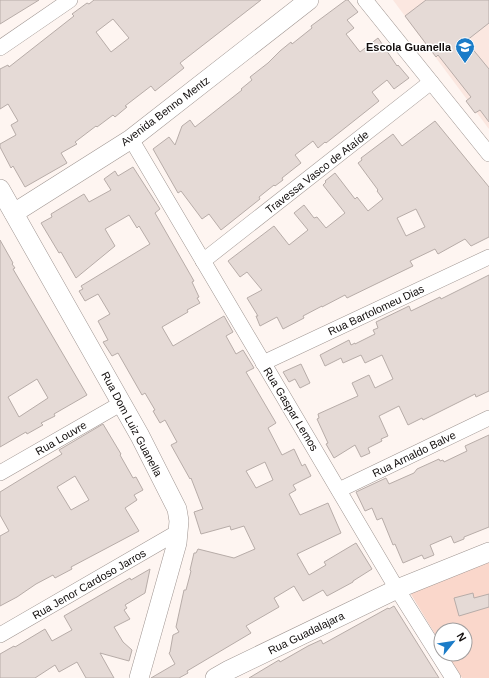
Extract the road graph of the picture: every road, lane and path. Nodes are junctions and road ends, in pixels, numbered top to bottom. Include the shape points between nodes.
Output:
1 (309, 0) edge
2 (365, 0) edge
3 (62, 3) edge
4 (0, 48) edge
5 (431, 82) junction
6 (131, 139) junction
7 (489, 154) edge
8 (0, 189) edge
9 (14, 212) junction
10 (489, 257) edge
11 (203, 261) junction
12 (263, 363) junction
13 (122, 403) junction
14 (489, 418) edge
15 (0, 473) edge
16 (339, 490) junction
17 (178, 532) junction
18 (489, 552) edge
19 (397, 589) junction
20 (0, 636) edge
21 (143, 674) edge
22 (226, 675) edge
23 (453, 678) edge

1 - 6 street, Avenida Benno Mentz
2 - 5 street
3 - 4 street
5 - 7 street
5 - 11 street, Travessa Vasco de Ataíde
6 - 9 street, Avenida Benno Mentz
6 - 11 street, Rua Gaspar Lemos
8 - 9 street, Rua Dom Luiz Guanella
9 - 13 street, Rua Dom Luiz Guanella
10 - 12 street, Rua Bartolomeu Dias
11 - 12 street, Rua Gaspar Lemos
12 - 16 street, Rua Gaspar Lemos
13 - 15 street, Rua Louvre
13 - 17 street, Rua Dom Luiz Guanella via 177,509
14 - 16 street, Rua Arnaldo Balve
16 - 19 street, Rua Gaspar Lemos
17 - 20 street, Rua Jenor Cardoso Jarros
17 - 21 street, Rua Dom Luiz Guanella
18 - 19 street, Rua Guadalajara
19 - 22 street, Rua Guadalajara
19 - 23 street, Rua Gaspar Lemos

